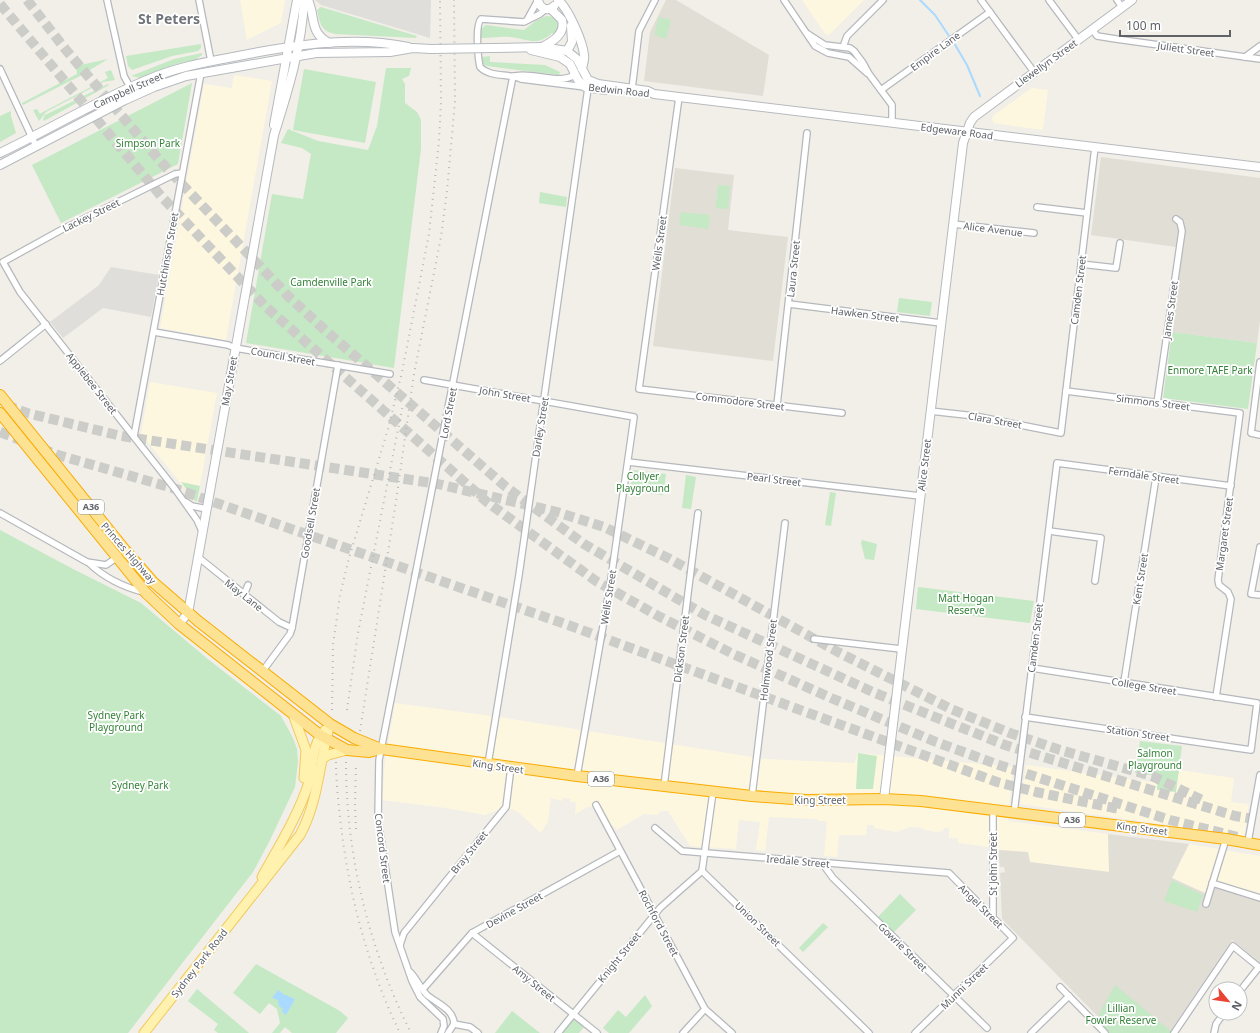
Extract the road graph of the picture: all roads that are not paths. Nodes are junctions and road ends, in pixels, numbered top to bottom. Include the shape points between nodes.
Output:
1 (107, 0) edge
2 (199, 0) edge
3 (297, 0) edge
4 (304, 0) edge
5 (308, 0) edge
6 (538, 0) edge
7 (557, 0) edge
8 (655, 0) edge
9 (784, 0) edge
10 (884, 0) edge
11 (981, 0) edge
12 (1048, 0) edge
13 (1132, 0) edge
14 (1120, 4) edge
15 (548, 9) junction
16 (990, 12) junction
17 (570, 18) junction
18 (528, 20) junction
19 (1092, 30) junction
20 (808, 34) junction
21 (1078, 39) junction
22 (329, 43) junction
23 (297, 46) junction
24 (1260, 46) edge
25 (289, 47) junction
26 (542, 47) junction
27 (843, 47) junction
28 (413, 48) junction
29 (528, 49) junction
30 (567, 51) junction
31 (296, 56) junction
32 (286, 57) junction
33 (560, 57) junction
34 (1245, 57) junction
35 (1260, 59) edge
36 (211, 61) junction
37 (582, 68) junction
38 (0, 69) edge
39 (1034, 72) junction
40 (200, 73) junction
41 (869, 74) junction
42 (575, 75) junction
43 (514, 76) junction
44 (130, 87) junction
45 (586, 88) junction
46 (632, 89) junction
47 (881, 90) junction
48 (654, 94) junction
49 (679, 97) junction
50 (892, 122) junction
51 (966, 132) junction
52 (807, 133) dead end
53 (274, 135) junction
54 (31, 137) junction
55 (36, 146) junction
56 (1095, 147) junction
57 (0, 153) edge
58 (0, 164) edge
59 (1260, 167) edge
60 (182, 173) junction
61 (1037, 207) dead end
62 (1087, 213) junction
63 (1176, 219) dead end
64 (953, 224) junction
65 (1034, 233) dead end
66 (1120, 243) dead end
67 (3, 262) joint
68 (1081, 264) junction
69 (789, 304) junction
70 (940, 323) junction
71 (46, 324) junction
72 (154, 332) junction
73 (235, 348) junction
74 (0, 362) edge
75 (1260, 362) edge
76 (338, 365) junction
77 (390, 374) dead end
78 (424, 380) dead end
79 (453, 385) junction
80 (639, 388) joint
81 (1066, 391) junction
82 (0, 396) edge
83 (544, 400) junction
84 (1157, 403) junction
85 (777, 406) junction
86 (930, 411) junction
87 (0, 413) edge
88 (842, 413) dead end
89 (1240, 413) joint
90 (634, 417) joint
91 (1061, 433) joint
92 (1260, 434) edge
93 (134, 436) junction
94 (628, 462) junction
95 (1057, 464) joint
96 (1156, 476) junction
97 (1231, 486) junction
98 (920, 496) junction
99 (186, 502) junction
100 (207, 509) junction
101 (0, 513) edge
102 (698, 513) dead end
103 (784, 523) dead end
104 (1049, 531) junction
105 (202, 533) junction
106 (1260, 547) edge
107 (125, 550) junction
108 (198, 557) junction
109 (113, 560) junction
110 (87, 562) junction
111 (110, 578) junction
112 (1095, 581) dead end
113 (248, 585) dead end
114 (146, 593) junction
115 (244, 595) junction
116 (1260, 595) edge
117 (188, 613) junction
118 (179, 624) junction
119 (292, 628) junction
120 (814, 639) dead end
121 (901, 649) junction
122 (1032, 668) junction
123 (262, 672) junction
124 (1124, 682) junction
125 (1216, 697) junction
126 (292, 714) junction
127 (1025, 717) junction
128 (330, 724) junction
129 (323, 737) junction
130 (380, 749) junction
131 (347, 750) junction
132 (1251, 750) joint
133 (322, 759) junction
134 (488, 764) junction
135 (511, 767) junction
136 (1260, 775) edge
137 (577, 776) junction
138 (664, 786) junction
139 (713, 792) junction
140 (752, 796) junction
141 (1258, 797) edge
142 (884, 799) junction
143 (300, 803) junction
144 (596, 805) dead end
145 (992, 810) junction
146 (1014, 812) junction
147 (655, 828) dead end
148 (1226, 839) junction
149 (1248, 842) junction
150 (1260, 845) edge
151 (620, 851) junction
152 (705, 854) junction
153 (822, 863) junction
154 (702, 870) junction
155 (949, 873) joint
156 (1212, 883) junction
157 (253, 894) junction
158 (1260, 898) edge
159 (1206, 904) dead end
160 (654, 915) junction
161 (993, 918) junction
162 (395, 923) junction
163 (408, 929) junction
164 (472, 933) junction
165 (1013, 938) joint
166 (400, 945) junction
167 (1259, 967) edge
168 (410, 972) junction
169 (1248, 981) edge
170 (1060, 987) dead end
171 (423, 989) junction
172 (953, 996) junction
173 (1069, 996) junction
174 (704, 1009) junction
175 (572, 1014) junction
176 (1218, 1021) edge
177 (454, 1024) junction
178 (987, 1028) dead end
179 (144, 1033) edge
180 (441, 1033) edge
181 (448, 1033) edge
182 (478, 1033) edge
183 (558, 1033) edge
184 (597, 1033) edge
185 (683, 1033) edge
186 (732, 1033) edge
187 (869, 1033) edge
188 (915, 1033) edge
189 (1031, 1033) edge
190 (1106, 1033) edge
191 (1174, 1033) edge
192 (1214, 1033) edge

1 - 44 street via 124,76
2 - 36 street
3 - 25 main road, May Street
4 - 23 main road, May Street
5 - 22 main road via 315,30 320,38
6 - 15 main road via 541,7
6 - 18 street
7 - 15 main road via 556,4
7 - 17 main road via 566,8
8 - 46 street via 639,31
9 - 20 street
10 - 27 street via 846,36
11 - 16 street
12 - 21 street
13 - 14 main road, Llewellyn Street
14 - 19 main road, Llewellyn Street
15 - 18 street
15 - 26 main road via 562,20 562,28 557,38
16 - 39 street
16 - 47 street, Empire Lane
17 - 30 main road via 572,42
17 - 37 main road via 584,53
18 - 43 street via 515,22 484,18 479,21 481,68 490,73
19 - 21 main road, Llewellyn Street
19 - 34 street, Juliett Street via 1097,36 1116,40
20 - 27 street via 824,45
20 - 41 street via 820,51 851,58
21 - 39 main road, Llewellyn Street
22 - 23 main road
22 - 28 main road via 369,42
23 - 25 main road
23 - 31 main road, May Street
24 - 34 street
25 - 32 main road, May Street
25 - 36 main road, Campbell Street
26 - 29 main road
26 - 30 main road
27 - 41 street via 854,51
28 - 29 main road, bridge
28 - 31 main road via 390,52 351,51
29 - 33 main road
30 - 33 street
30 - 37 main road, Bedwin Road via 577,59
31 - 32 main road
31 - 53 main road, May Street
32 - 40 main road, Campbell Street
32 - 53 main road, May Street via 274,119
33 - 42 main road, Bedwin Road via 570,64
34 - 35 street, Juliett Street
36 - 44 main road, Campbell Street via 185,67
37 - 46 main road, Bedwin Road via 586,77 598,84
38 - 54 street
39 - 51 main road, Llewellyn Street via 974,117
40 - 55 main road, Campbell Street via 154,87
40 - 60 street, Hutchinson Street
41 - 47 street
42 - 43 street via 565,80
42 - 45 main road, Bedwin Road
43 - 45 street
43 - 79 street, Lord Street
44 - 54 main road, Campbell Street
45 - 48 main road, Bedwin Road
45 - 83 street, Darley Street
46 - 48 main road, Bedwin Road
47 - 50 street via 893,107
48 - 49 main road, Edgeware Road
49 - 50 main road, Edgeware Road
49 - 80 street, Wells Street
50 - 51 main road, Edgeware Road
51 - 56 main road, Edgeware Road
51 - 64 main road, Alice Street
52 - 69 street, Laura Street
53 - 73 main road, May Street
54 - 55 street
54 - 57 main road, Campbell Street
55 - 58 main road, Campbell Street
56 - 59 main road, Edgeware Road
56 - 62 street, Camden Street
60 - 67 street, Lackey Street via 60,230
60 - 72 street, Hutchinson Street
61 - 62 street
62 - 68 street, Camden Street
63 - 84 street, James Street via 1180,222 1182,231
64 - 65 street, Alice Avenue
64 - 70 main road, Alice Street
66 - 68 street via 1116,268
67 - 71 street, Applebee Street via 20,292
68 - 81 street, Camden Street
69 - 70 street, Hawken Street
69 - 85 street, Laura Street
70 - 86 main road, Alice Street
71 - 74 street
71 - 93 street, Applebee Street
72 - 73 street, Council Street
72 - 93 street, Hutchinson Street
73 - 76 street, Council Street
73 - 100 main road, May Street
75 - 92 street via 1251,433
76 - 77 street, Council Street
76 - 119 street, Goodsell Street
78 - 79 street, John Street
79 - 83 street, John Street
79 - 130 street, Lord Street
80 - 85 street, Commodore Street
81 - 84 street, Simmons Street
81 - 91 street, Camden Street
82 - 107 highway, Princes Highway / A36
83 - 90 street, John Street
83 - 134 street, Darley Street
84 - 89 street, Simmons Street
85 - 88 street, Commodore Street
86 - 91 street, Clara Street via 975,416
86 - 98 main road, Alice Street
87 - 109 highway, Princes Highway / A36
89 - 97 street, Margaret Street
90 - 94 street, Wells Street
93 - 99 street, Applebee Street
94 - 98 street, Pearl Street
94 - 137 street, Wells Street via 610,586
95 - 96 street, Ferndale Street
95 - 104 street, Camden Street
96 - 97 street, Ferndale Street
96 - 124 street, Kent Street
97 - 125 street, Margaret Street via 1218,580 1231,599
98 - 121 main road, Alice Street
99 - 100 street
99 - 105 street, Applebee Street
100 - 105 main road, May Street
101 - 110 street
102 - 138 street, Dickson Street
103 - 140 street, Holmwood Street
104 - 112 street via 1102,538
104 - 122 street, Camden Street
105 - 108 main road, May Street
106 - 116 street via 1251,594
107 - 109 street
107 - 117 highway, Princes Highway / A36 via 153,582
108 - 115 street, May Lane
108 - 117 main road, May Street
109 - 110 street via 101,566
109 - 111 street via 107,572
109 - 114 highway, Princes Highway / A36
110 - 111 street
111 - 114 street via 132,590
113 - 115 street
114 - 118 highway, Princes Highway / A36
115 - 119 street, May Lane via 279,622
117 - 118 main road, May Street
117 - 123 highway, King Street / A36
118 - 126 highway, King Street / A36
119 - 123 street, Goodsell Street
120 - 121 street
121 - 142 main road, Alice Street
122 - 124 street, College Street
122 - 127 street, Camden Street
123 - 128 highway, King Street / A36
124 - 125 street, College Street
125 - 132 street, College Street via 1257,703
126 - 129 highway, King Street / A36
126 - 143 main road, Sydney Park Road via 306,750 306,772
127 - 132 street, Station Street
127 - 146 street, Camden Street
128 - 129 main road, Sydney Park Road
128 - 130 highway, King Street / A36
129 - 131 highway, King Street / A36
129 - 133 main road, Sydney Park Road
129 - 143 main road, Sydney Park Road via 316,743 309,781
130 - 131 highway, King Street / A36 via 369,752
130 - 134 highway, King Street / A36
130 - 162 street, Concord Street via 378,819
131 - 133 main road
133 - 157 main road, Sydney Park Road via 316,794 306,825
134 - 135 highway, King Street / A36
135 - 137 highway, King Street / A36
135 - 163 street, Bray Street via 506,808
136 - 141 street
137 - 138 highway, King Street / A36
138 - 139 highway, King Street / A36
139 - 140 highway, King Street / A36
139 - 152 street
140 - 142 highway, King Street / A36 via 806,800
141 - 149 street
142 - 145 highway, King Street / A36
143 - 157 main road, Sydney Park Road via 282,843
144 - 151 street, Rochford Street
145 - 146 highway, King Street / A36
145 - 161 street, St John Street
146 - 148 highway, King Street / A36
147 - 152 street, Iredale Street via 682,851
148 - 149 highway, King Street / A36
148 - 156 street
149 - 150 highway, King Street / A36
151 - 160 street, Rochford Street
151 - 164 street, Devine Street
152 - 153 street, Iredale Street
152 - 154 street
153 - 155 street, Iredale Street
153 - 172 street, Gowrie Street via 833,878
154 - 160 street, Knight Street
154 - 187 street, Union Street
155 - 161 street, Angel Street
156 - 158 street
156 - 159 street
157 - 179 main road, Sydney Park Road
160 - 174 street, Rochford Street
160 - 175 street, Knight Street
161 - 165 street, Angel Street
162 - 163 street via 400,928
162 - 166 street, Concord Street
163 - 166 street, Bray Street via 402,936
164 - 171 street, Devine Street
164 - 175 street, Amy Street
165 - 172 street, Munni Street
166 - 168 street, Concord Street
167 - 169 street
167 - 191 street via 1233,946
168 - 171 street
168 - 180 street, Concord Street via 420,997 442,1019 444,1026
170 - 173 street
171 - 177 street via 450,1013
172 - 178 street, Gowrie Street
172 - 188 street, Munni Street
173 - 189 street
173 - 190 street
174 - 185 street
174 - 186 street, Rochford Street
175 - 183 street, Knight Street
175 - 184 street, Amy Street
176 - 192 street
177 - 181 street
177 - 182 street via 470,1027

